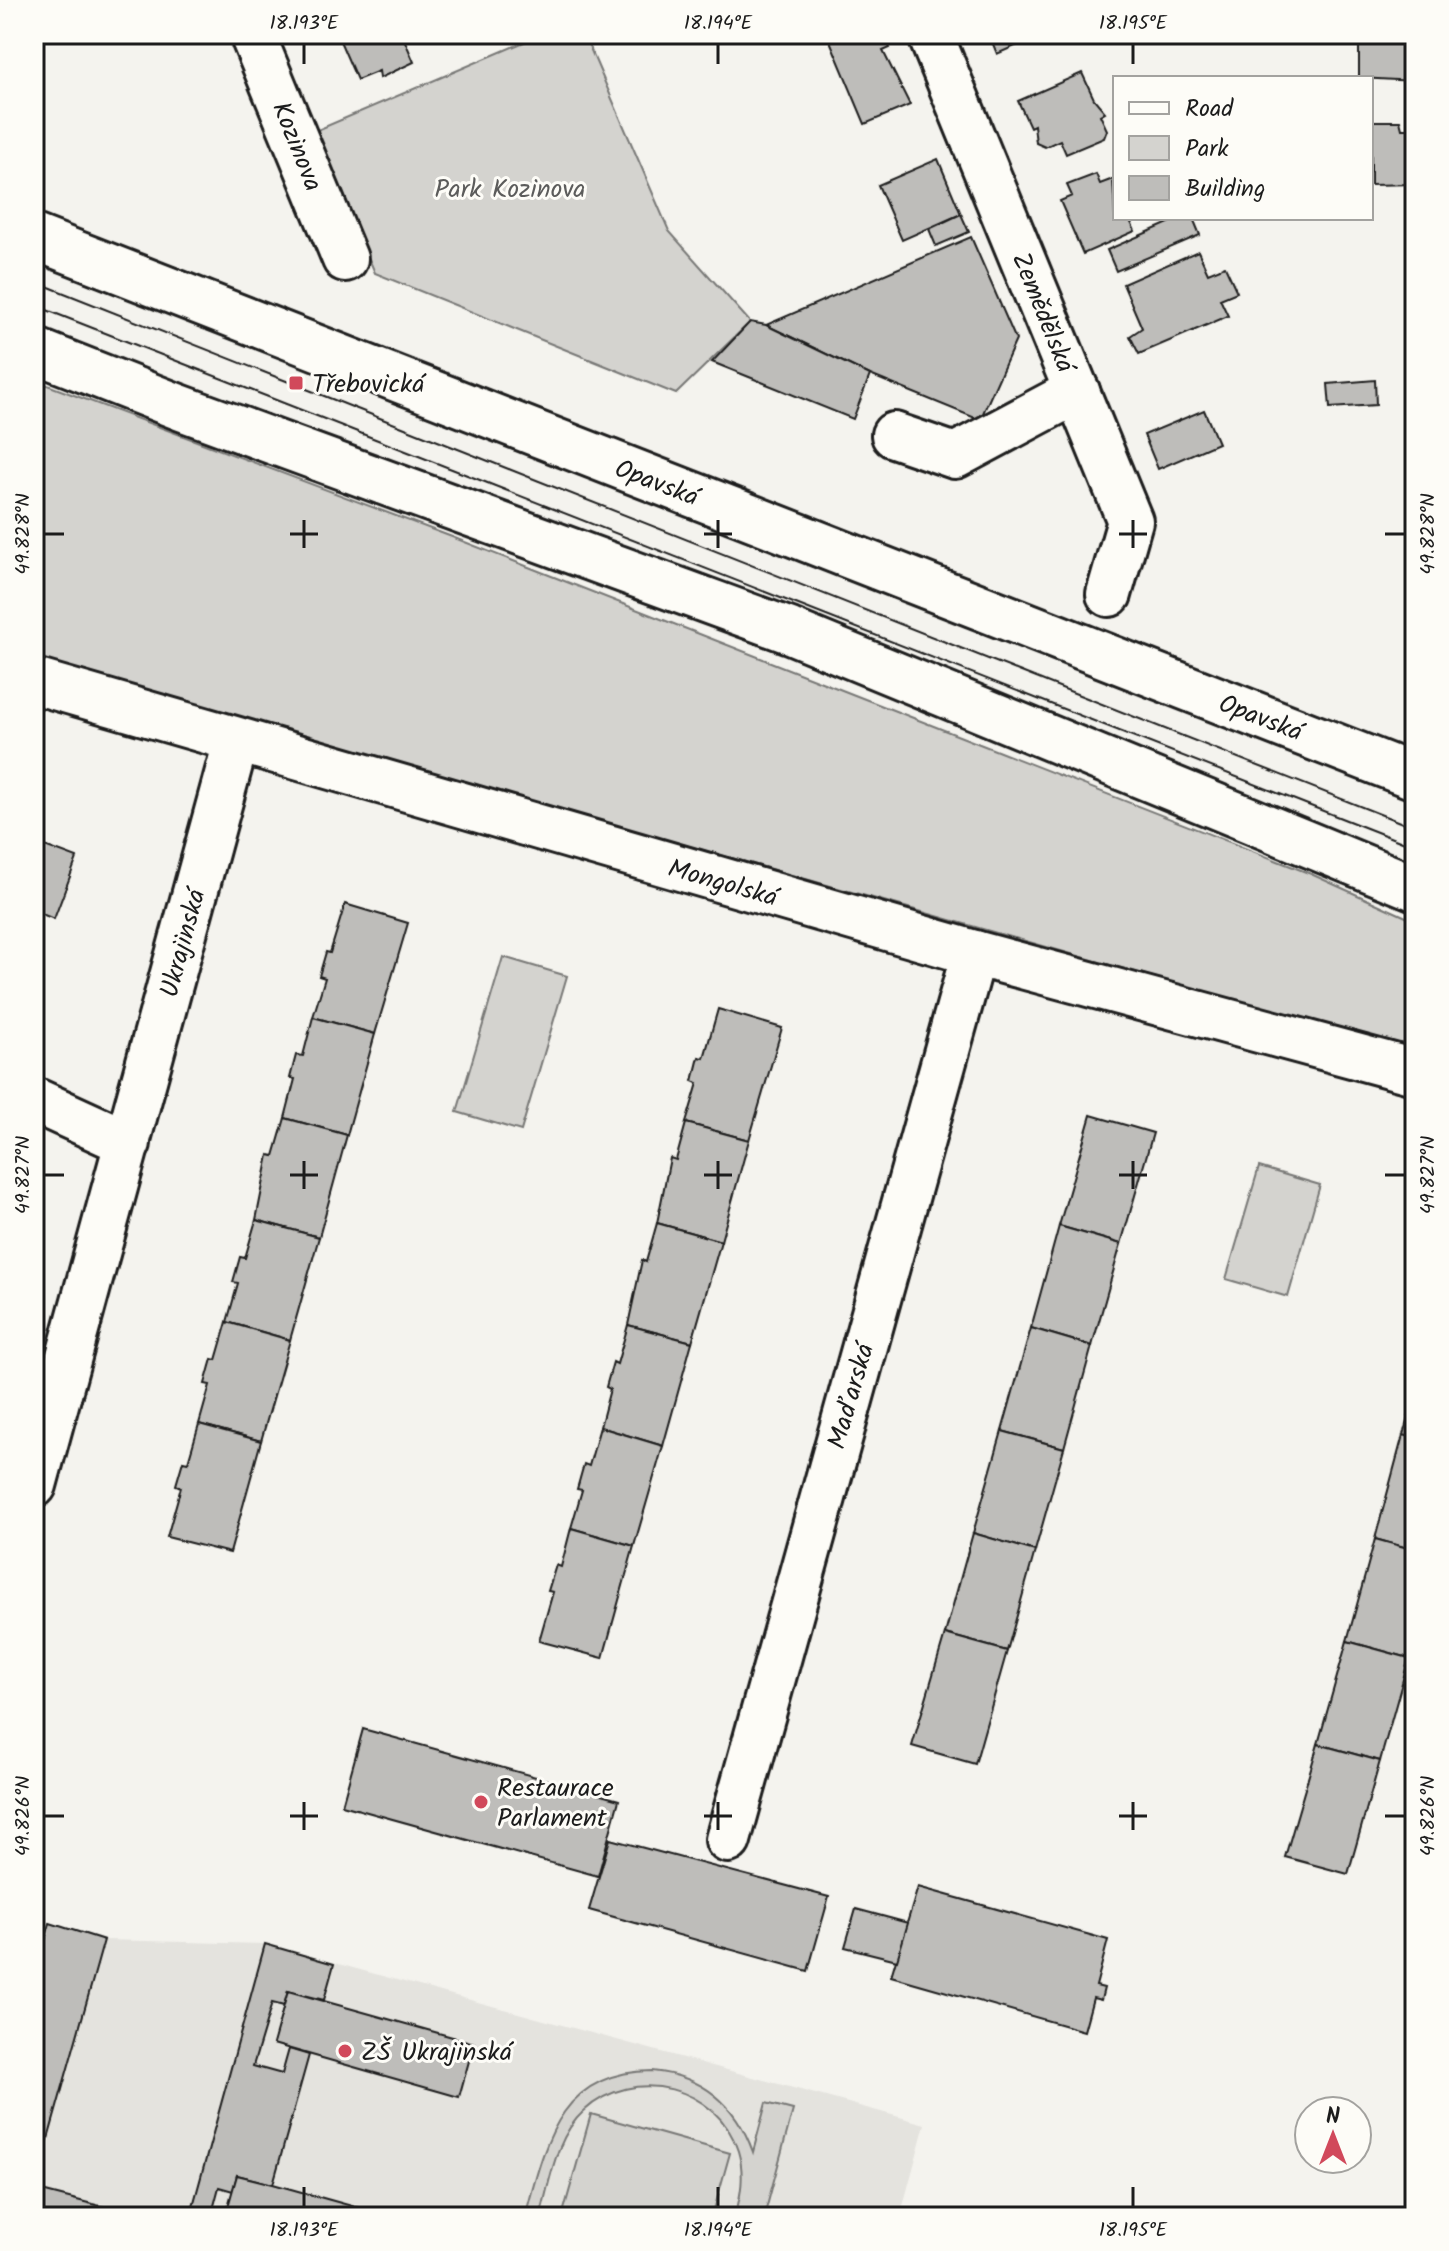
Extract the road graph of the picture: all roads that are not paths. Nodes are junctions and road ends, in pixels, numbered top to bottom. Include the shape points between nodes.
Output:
1 (252, 34) edge
2 (930, 34) edge
3 (34, 237) edge
4 (345, 259) dead end
5 (34, 350) edge
6 (1077, 391) junction
7 (894, 435) dead end
8 (1109, 594) dead end
9 (34, 681) edge
10 (236, 742) junction
11 (1415, 754) edge
12 (1362, 756) junction
13 (1415, 777) edge
14 (1415, 888) edge
15 (974, 953) junction
16 (1415, 1072) edge
17 (34, 1100) edge
18 (128, 1143) junction
19 (34, 1485) edge
20 (728, 1840) dead end

1 - 4 street, Kozinova
2 - 6 street, Zemědělská
3 - 12 street, Opavská
5 - 14 street via 790,631
6 - 7 street via 955,456
6 - 8 street, Zemědělská via 1130,521
9 - 10 street, Mongolská
10 - 15 street, Mongolská
10 - 18 street, Ukrajinská
11 - 12 street
12 - 13 street, Opavská
15 - 16 street, Mongolská
15 - 20 street, Maďarská
17 - 18 street
18 - 19 street, Ukrajinská

